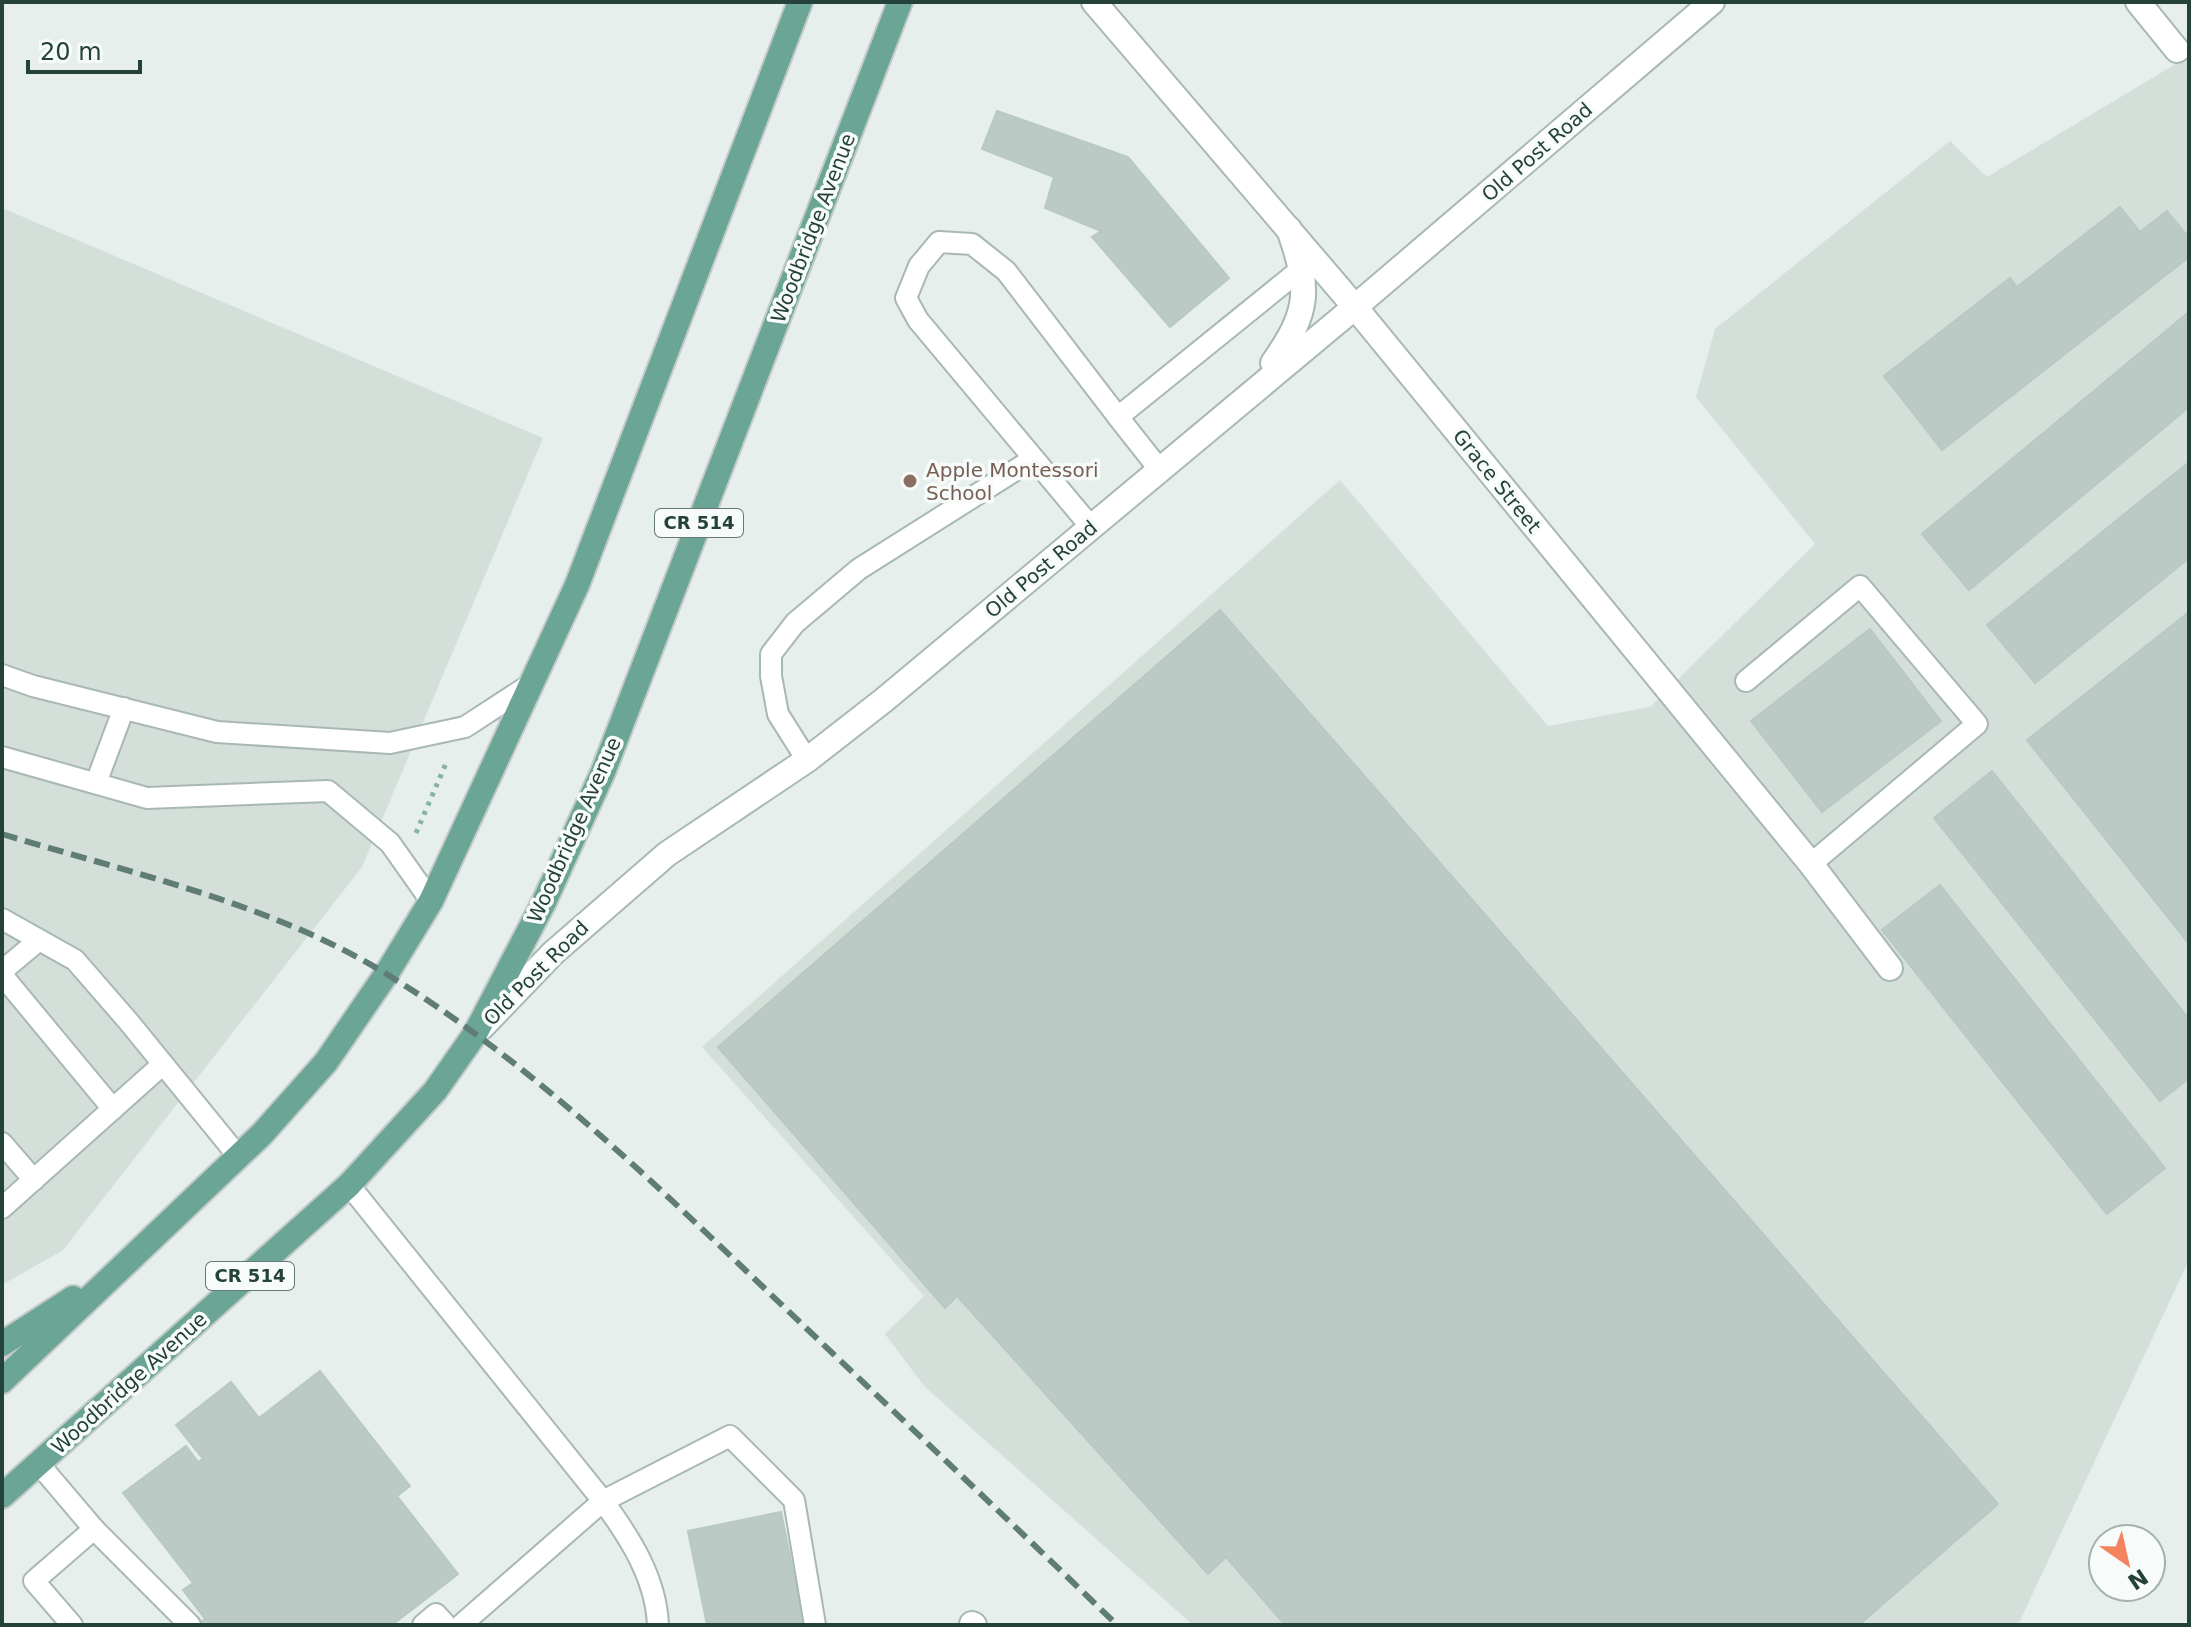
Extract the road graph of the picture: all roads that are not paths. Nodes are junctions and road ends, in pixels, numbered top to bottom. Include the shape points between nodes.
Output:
1 (800, 2) edge
2 (900, 2) edge
3 (1094, 2) edge
4 (1712, 2) edge
5 (2138, 2) edge
6 (2177, 50) dead end
7 (1308, 264) junction
8 (1355, 307) junction
9 (1255, 388) junction
10 (1118, 417) junction
11 (1033, 459) junction
12 (1159, 469) junction
13 (1091, 527) junction
14 (2, 675) edge
15 (1746, 681) dead end
16 (531, 684) junction
17 (124, 708) junction
18 (2, 757) edge
19 (807, 760) junction
20 (96, 783) junction
21 (1811, 864) junction
22 (431, 901) junction
23 (2, 919) edge
24 (39, 940) junction
25 (1890, 968) dead end
26 (2, 973) edge
27 (475, 1034) junction
28 (163, 1064) junction
29 (113, 1109) junction
30 (2, 1143) edge
31 (238, 1156) junction
32 (34, 1180) junction
33 (349, 1185) junction
34 (2, 1208) edge
35 (122, 1266) junction
36 (2, 1344) edge
37 (2, 1381) edge
38 (38, 1463) junction
39 (2, 1496) edge
40 (603, 1501) junction
41 (94, 1529) junction
42 (72, 1625) edge
43 (190, 1625) edge
44 (423, 1625) edge
45 (446, 1625) edge
46 (461, 1625) edge
47 (658, 1625) edge
48 (815, 1625) edge

1 - 16 main road via 577,585
2 - 27 main road, Woodbridge Avenue / CR 514 via 603,772 544,902
3 - 7 street via 1289,229
4 - 8 street, Old Post Road
5 - 6 street
7 - 8 street, Grace Street
7 - 9 street via 1293,334
7 - 10 lane
8 - 9 street, Old Post Road
8 - 21 street, Grace Street
9 - 12 street, Old Post Road
10 - 11 lane via 1006,271 972,244 939,242 919,266 906,298 918,320
10 - 12 lane
11 - 13 lane
11 - 19 lane via 859,569 795,623 771,654 778,714
12 - 13 street, Old Post Road
13 - 19 street, Old Post Road
14 - 17 lane
15 - 21 lane via 1860,586 1977,724
16 - 17 lane via 465,727 390,743 217,732
16 - 22 main road
17 - 20 lane
18 - 20 lane
19 - 27 street, Old Post Road via 667,854 553,953
20 - 22 lane via 147,798 328,791 390,843
21 - 25 street, Grace Street
22 - 31 main road via 326,1062
23 - 24 lane
24 - 26 lane
24 - 28 lane via 75,960
26 - 29 lane
27 - 33 main road, Woodbridge Avenue / CR 514 via 435,1091
28 - 29 lane
28 - 31 lane
29 - 32 lane
30 - 32 lane
31 - 35 main road
32 - 34 lane
33 - 38 main road, Woodbridge Avenue / CR 514
33 - 40 lane
35 - 36 main road
35 - 37 main road
38 - 39 main road, Woodbridge Avenue / CR 514
38 - 41 lane
40 - 46 lane
40 - 47 lane via 635,1545 653,1591
40 - 48 lane via 730,1436 794,1500
41 - 42 lane via 34,1581
41 - 43 lane
44 - 45 lane via 436,1614

